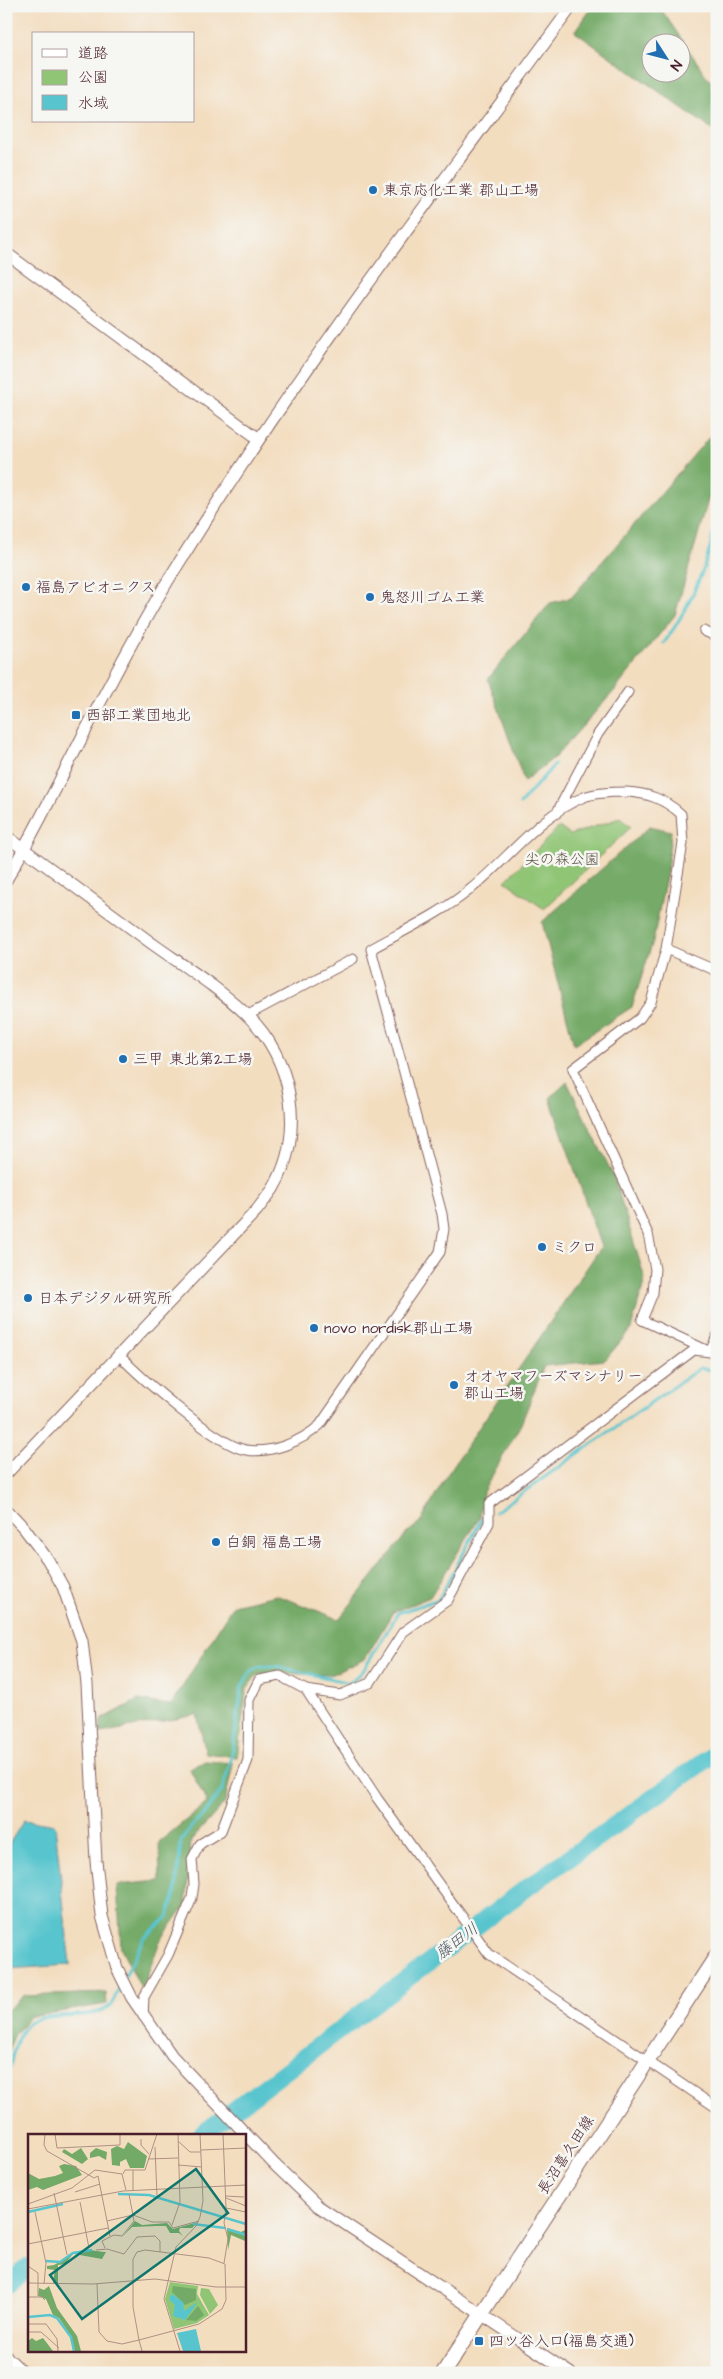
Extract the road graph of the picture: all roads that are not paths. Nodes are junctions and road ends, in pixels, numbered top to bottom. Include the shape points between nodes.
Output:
1 (572, 6) edge
2 (6, 253) edge
3 (259, 439) junction
4 (704, 631) dead end
5 (717, 637) edge
6 (628, 692) dead end
7 (556, 814) junction
8 (6, 836) edge
9 (25, 850) junction
10 (6, 880) edge
11 (666, 949) junction
12 (352, 959) dead end
13 (717, 971) edge
14 (248, 1015) junction
15 (717, 1336) edge
16 (713, 1353) edge
17 (118, 1354) junction
18 (6, 1474) edge
19 (6, 1509) edge
20 (306, 1690) junction
21 (717, 1955) edge
22 (144, 2016) junction
23 (648, 2061) junction
24 (717, 2108) edge
25 (482, 2314) junction
26 (6, 2355) edge
27 (25, 2373) edge
28 (443, 2373) edge
29 (570, 2373) edge

1 - 3 street
2 - 3 street
3 - 9 street via 159,597 73,754
4 - 5 street
6 - 7 street via 598,734
7 - 11 street via 585,796 640,792 660,798 680,814 683,843
7 - 17 street via 523,839 472,888 437,912 370,949 444,1229 440,1252 320,1425 280,1447 258,1452 231,1446 141,1378
8 - 9 street
9 - 10 street
9 - 14 street
11 - 13 street
11 - 16 street via 651,1002 640,1018 573,1069 648,1234 655,1269 653,1293 642,1320
12 - 14 street
14 - 17 street via 281,1062 288,1086 291,1136 284,1162 274,1188 257,1210
15 - 16 street
16 - 20 street via 694,1350 489,1504 489,1523 448,1600 403,1632 370,1683 340,1695
17 - 18 street
19 - 22 street via 28,1534 59,1580 82,1641 102,1916 120,1975
20 - 22 street via 280,1676 259,1680 250,1700 248,1760 221,1831 200,1844 192,1859 192,1898 168,1954 144,1997
20 - 23 street via 377,1798 489,1954
21 - 23 main road, 長沼喜久田線
22 - 25 street via 172,2056 318,2206
23 - 24 street
23 - 25 main road, 長沼喜久田線
25 - 28 main road, 長沼喜久田線
25 - 29 street
26 - 27 street

